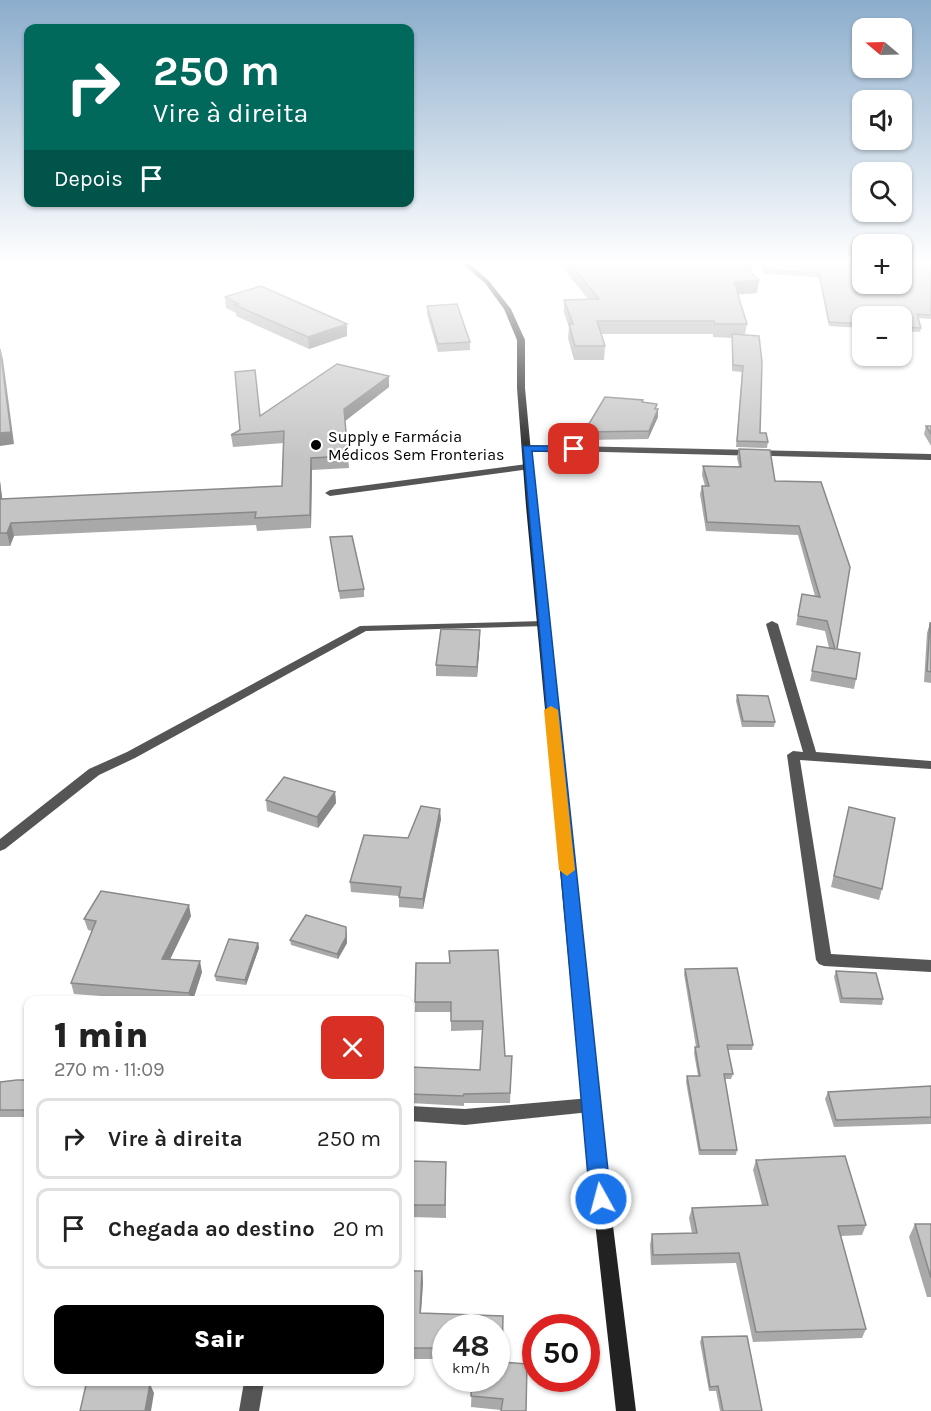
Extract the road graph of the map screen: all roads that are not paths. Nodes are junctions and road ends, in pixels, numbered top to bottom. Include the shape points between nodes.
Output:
1 (516, 328) edge
2 (526, 448) junction
3 (931, 457) edge
4 (527, 467) junction
5 (330, 493) dead end
6 (543, 624) junction
7 (772, 624) dead end
8 (811, 757) junction
9 (931, 765) edge
10 (0, 846) edge
11 (931, 966) edge
12 (590, 1105) junction
13 (414, 1114) edge
14 (253, 1386) edge
15 (249, 1411) edge
16 (626, 1411) edge

1 - 2 main road via 521,340
2 - 3 street
2 - 4 main road
4 - 5 street
4 - 6 main road
6 - 10 street via 364,628 94,772
6 - 12 main road
7 - 8 street
8 - 9 street
8 - 11 street via 793,755 825,960
12 - 13 street via 465,1118
12 - 16 main road
14 - 15 street

